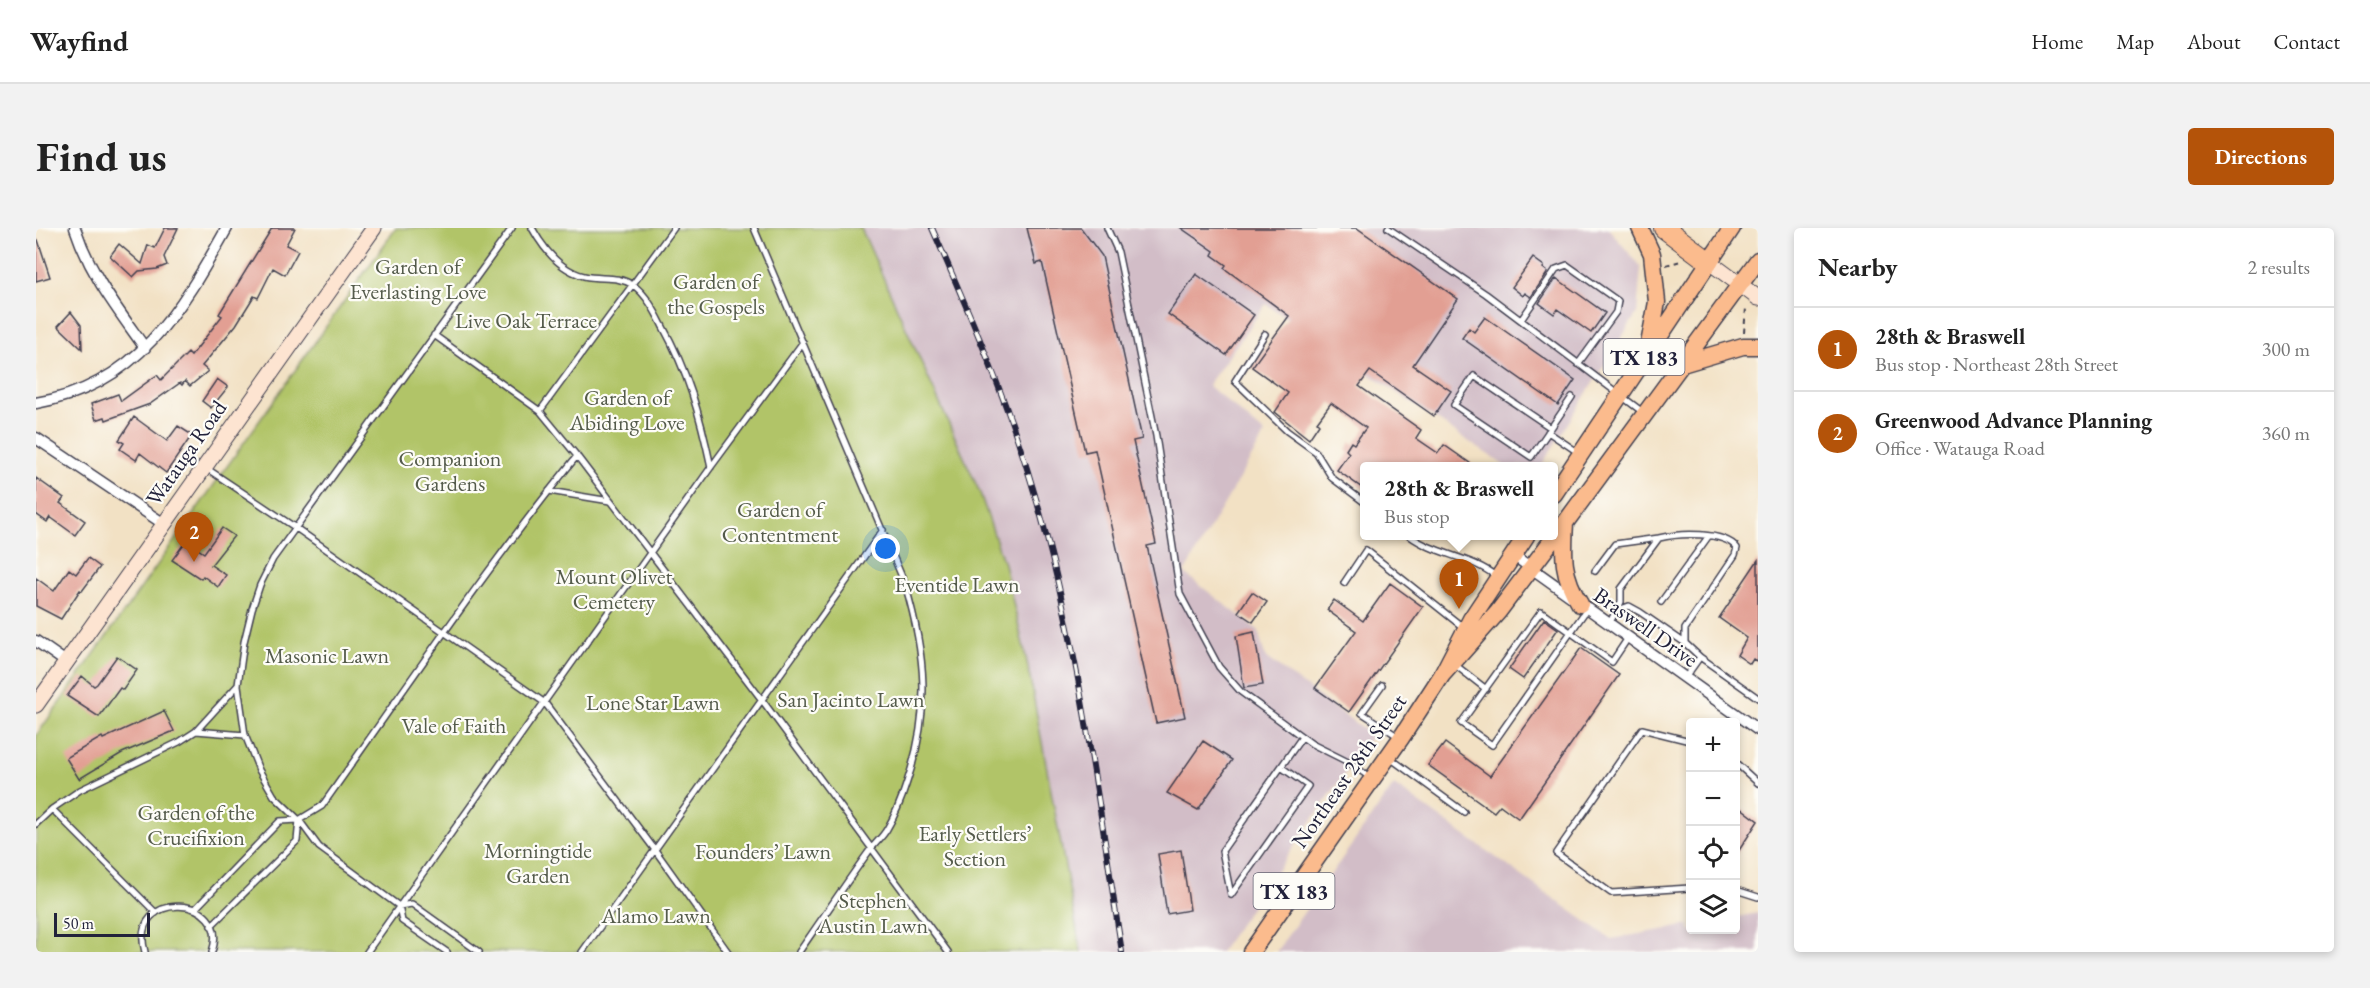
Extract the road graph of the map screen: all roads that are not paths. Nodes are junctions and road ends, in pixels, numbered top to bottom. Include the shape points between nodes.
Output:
1 (75, 228) edge
2 (227, 228) edge
3 (374, 228) edge
4 (512, 228) edge
5 (532, 228) edge
6 (674, 228) edge
7 (754, 228) edge
8 (1107, 228) edge
9 (1388, 228) edge
10 (1640, 228) edge
11 (1664, 228) edge
12 (1732, 228) edge
13 (1705, 256) junction
14 (1755, 264) edge
15 (1741, 284) junction
16 (632, 285) junction
17 (1753, 300) edge
18 (1521, 320) junction
19 (1264, 334) dead end
20 (434, 335) junction
21 (803, 342) junction
22 (1758, 346) edge
23 (145, 348) junction
24 (1648, 350) junction
25 (1578, 364) junction
26 (1682, 364) junction
27 (1620, 393) junction
28 (1572, 397) dead end
29 (36, 403) edge
30 (540, 411) junction
31 (1645, 414) junction
32 (1549, 430) junction
33 (36, 438) edge
34 (1580, 454) junction
35 (577, 456) junction
36 (204, 467) junction
37 (711, 467) junction
38 (1558, 488) edge
39 (549, 490) junction
40 (1360, 498) edge
41 (610, 501) junction
42 (1565, 523) junction
43 (164, 524) junction
44 (296, 528) junction
45 (883, 530) junction
46 (1558, 532) edge
47 (1708, 537) junction
48 (1659, 538) junction
49 (1416, 540) edge
50 (1523, 540) edge
51 (1552, 540) edge
52 (651, 554) junction
53 (1513, 555) junction
54 (1531, 568) junction
55 (1594, 571) dead end
56 (1498, 578) junction
57 (1344, 583) dead end
58 (1661, 602) dead end
59 (1583, 606) junction
60 (1618, 610) junction
61 (1608, 624) junction
62 (1465, 628) junction
63 (1570, 632) junction
64 (444, 634) junction
65 (1628, 638) junction
66 (36, 641) edge
67 (1685, 643) junction
68 (1700, 657) junction
69 (66, 662) junction
70 (1447, 669) junction
71 (1685, 678) junction
72 (1382, 685) dead end
73 (238, 686) junction
74 (1486, 689) junction
75 (1758, 698) edge
76 (762, 700) junction
77 (545, 703) junction
78 (36, 705) edge
79 (1758, 730) edge
80 (196, 731) junction
81 (245, 735) junction
82 (1302, 737) junction
83 (1401, 738) junction
84 (1686, 740) edge
85 (1388, 756) junction
86 (1281, 767) junction
87 (1740, 767) edge
88 (1372, 779) junction
89 (1758, 783) edge
90 (52, 809) junction
91 (1464, 812) dead end
92 (300, 820) junction
93 (36, 824) edge
94 (872, 847) junction
95 (656, 850) junction
96 (1686, 888) edge
97 (1740, 891) edge
98 (1758, 897) edge
99 (399, 906) junction
100 (195, 909) junction
101 (156, 913) junction
102 (211, 926) junction
103 (145, 952) edge
104 (212, 952) edge
105 (367, 952) edge
106 (447, 952) edge
107 (480, 952) edge
108 (582, 952) edge
109 (728, 952) edge
110 (799, 952) edge
111 (948, 952) edge
112 (1251, 952) edge

1 - 23 street via 98,281
2 - 23 street via 184,300
3 - 36 street, Watauga Road
4 - 20 lane
5 - 16 lane via 543,247 562,265 584,276 615,278
6 - 16 lane
7 - 21 lane
8 - 82 lane via 1118,252 1156,436 1180,594 1219,667 1241,692
9 - 18 lane
10 - 24 main road via 1652,254 1657,302
11 - 13 highway
12 - 13 main road, TX 183
13 - 15 street
13 - 24 main road, TX 183
14 - 15 main road, Northeast 28th Street / TX 183
15 - 17 street
15 - 26 main road, Northeast 28th Street / TX 183
16 - 30 lane
16 - 37 lane via 644,296 678,354 699,411
18 - 25 lane
18 - 25 lane via 1556,269 1567,265 1618,301 1616,312
19 - 40 lane via 1235,381 1287,431 1316,452 1332,478
20 - 30 lane
20 - 44 lane
21 - 37 lane
21 - 45 lane
22 - 26 main road via 1743,346
23 - 29 street via 96,385
24 - 27 main road, TX 183
25 - 27 lane
26 - 31 main road, Northeast 28th Street / TX 183
27 - 31 lane
27 - 34 main road, TX 183
28 - 32 lane
30 - 35 lane
31 - 42 main road, Northeast 28th Street / TX 183
32 - 32 lane via 1474,376 1454,405 1531,457
32 - 34 lane
33 - 43 street
34 - 38 main road, TX 183
35 - 39 lane
35 - 41 lane
36 - 43 street, Watauga Road
36 - 44 lane
37 - 52 lane
39 - 41 lane
39 - 64 lane
41 - 52 lane
42 - 46 main road, Northeast 28th Street / TX 183
42 - 59 main road via 1565,575
43 - 69 street, Watauga Road
44 - 64 lane
44 - 73 lane via 260,585 244,642
45 - 76 lane
45 - 94 lane via 917,625 924,675 923,722 899,805
47 - 48 lane via 1686,534
47 - 58 lane
47 - 67 lane via 1732,542 1737,548 1736,555 1685,629
48 - 55 lane via 1615,544
48 - 60 lane via 1621,589
49 - 56 lane via 1484,566
50 - 53 main road, Northeast 28th Street / TX 183
51 - 54 main road, Northeast 28th Street / TX 183
52 - 76 lane
52 - 77 lane
53 - 54 street, Braswell Drive
53 - 56 main road, Northeast 28th Street / TX 183
54 - 59 street, Braswell Drive
54 - 70 main road, Northeast 28th Street / TX 183
56 - 62 main road, Northeast 28th Street / TX 183
57 - 62 lane via 1366,550
59 - 61 street, Braswell Drive
59 - 63 lane
60 - 61 lane
60 - 67 lane via 1629,606
61 - 65 street, Braswell Drive
62 - 70 main road, Northeast 28th Street / TX 183
63 - 65 lane via 1612,662
63 - 74 lane via 1541,611
63 - 74 lane via 1492,745 1461,723
64 - 77 lane
64 - 92 lane via 322,806
65 - 71 street, Braswell Drive
66 - 69 street
67 - 68 lane
68 - 71 lane
68 - 75 lane
69 - 78 street, Watauga Road
70 - 74 lane
70 - 83 main road, Northeast 28th Street / TX 183
71 - 79 street, Braswell Drive
72 - 83 lane via 1362,713
73 - 80 lane
73 - 81 lane
76 - 94 lane
76 - 95 lane
77 - 95 lane
77 - 99 lane
80 - 81 lane
80 - 90 lane
81 - 92 lane via 274,796
82 - 86 lane
82 - 88 lane
83 - 85 main road, Northeast 28th Street / TX 183
84 - 96 lane via 1642,729 1556,853 1611,893
85 - 88 main road, Northeast 28th Street / TX 183
85 - 91 lane
86 - 86 lane via 1222,851 1231,895 1308,786
87 - 89 lane
88 - 112 main road, Northeast 28th Street / TX 183
90 - 93 lane
90 - 101 lane
92 - 99 lane via 319,847
92 - 100 lane via 280,821
92 - 102 lane via 297,841
94 - 110 lane
94 - 111 lane
95 - 108 lane
95 - 109 lane
97 - 98 lane
99 - 105 lane
99 - 106 lane via 402,921
99 - 107 lane via 412,904
100 - 101 lane via 175,905
100 - 102 lane
101 - 103 lane via 143,933
102 - 104 lane

